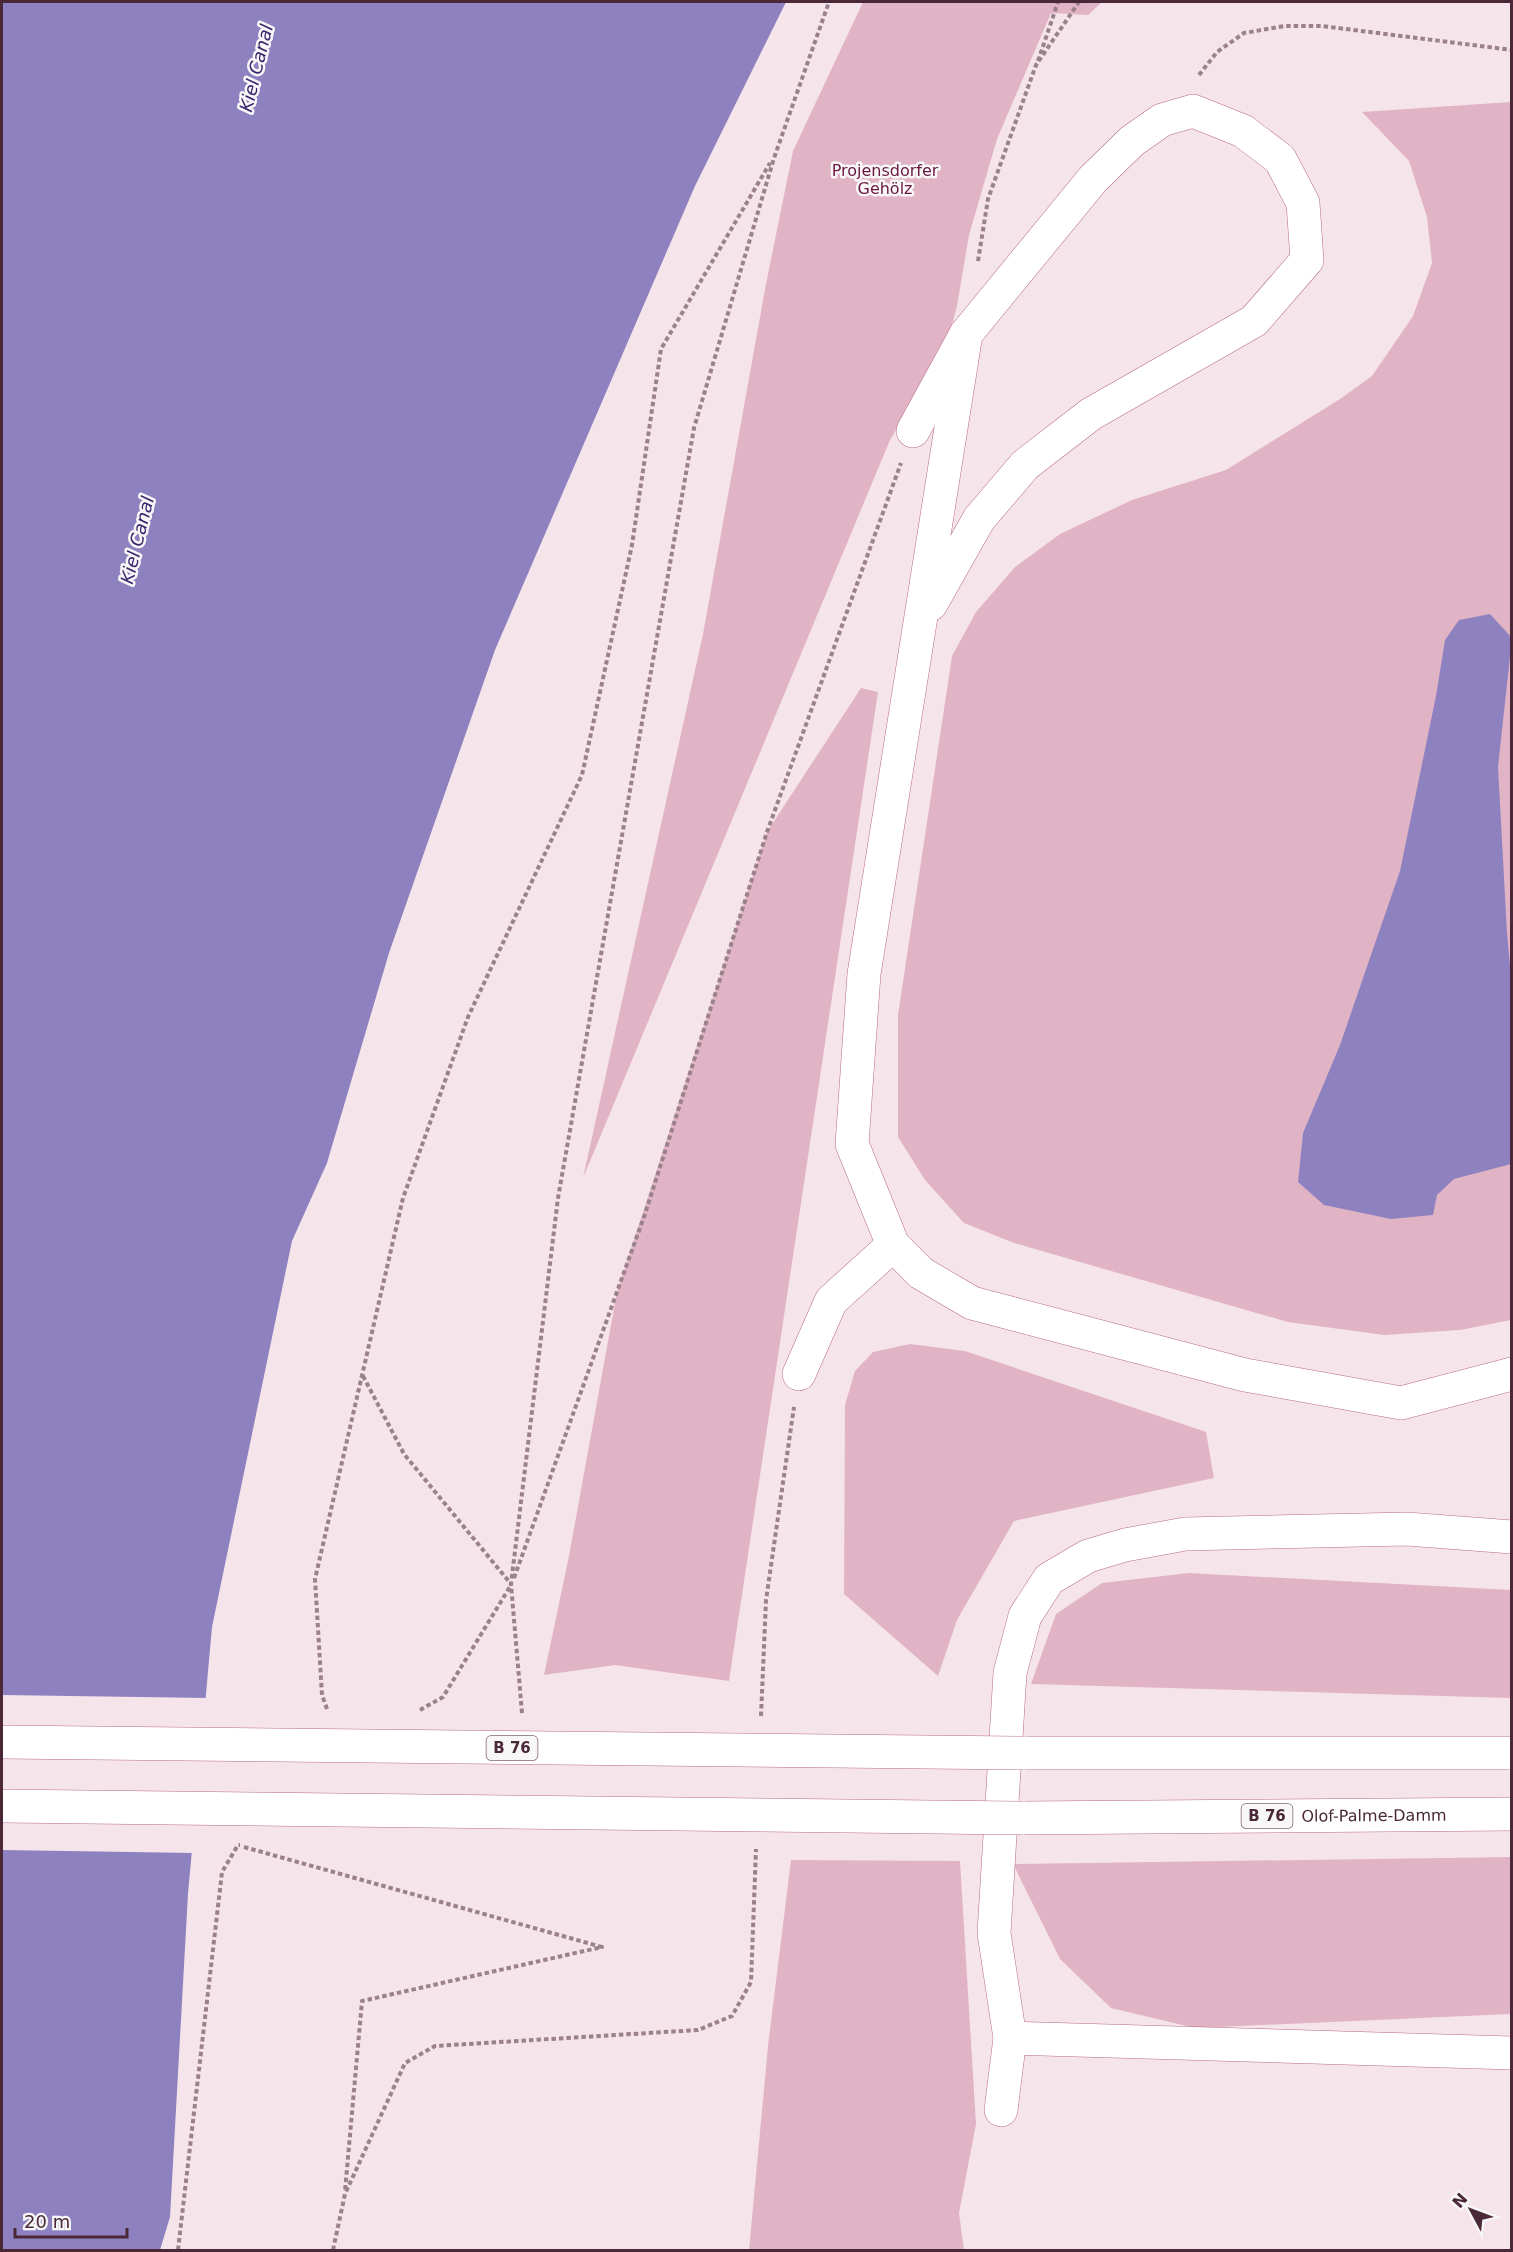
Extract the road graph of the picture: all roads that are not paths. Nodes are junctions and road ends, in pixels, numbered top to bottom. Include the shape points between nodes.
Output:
1 (966, 334) junction
2 (913, 431) road end
3 (921, 621) junction
4 (893, 1245) junction
5 (799, 1374) dead end
6 (1512, 1374) edge
7 (1512, 1537) edge
8 (2, 1742) edge
9 (1512, 1753) edge
10 (2, 1806) edge
11 (1512, 1814) edge
12 (1010, 2038) junction
13 (1512, 2053) edge
14 (1001, 2110) dead end

1 - 2 main road
1 - 3 main road
1 - 3 main road via 1093,179 1132,141 1162,120 1193,111 1243,131 1280,159 1303,203 1307,260 1254,321 1091,414 1025,465 979,519
3 - 4 main road via 864,974 852,1144
4 - 5 main road via 831,1301
4 - 6 main road via 921,1273 972,1303 1245,1375 1401,1403
7 - 12 main road via 1407,1529 1185,1534 1088,1556 1049,1579 1025,1616 1010,1673 994,1933
8 - 9 main road, B 76, bridge via 1023,1753
10 - 11 main road, Olof-Palme-Damm / B 76, bridge via 1022,1818
12 - 13 main road
12 - 14 main road

